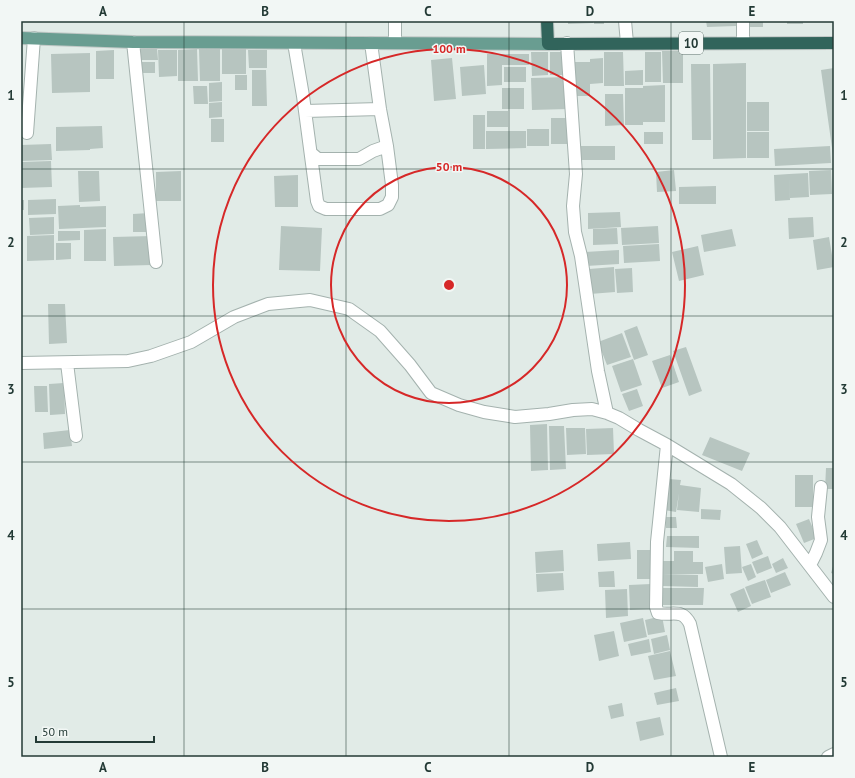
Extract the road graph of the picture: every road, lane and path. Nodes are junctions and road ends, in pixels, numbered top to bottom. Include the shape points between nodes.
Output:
1 (395, 21) edge
2 (547, 21) edge
3 (626, 21) edge
4 (743, 21) edge
5 (21, 38) edge
6 (34, 38) junction
7 (133, 42) junction
8 (395, 42) junction
9 (294, 43) junction
10 (371, 43) junction
11 (567, 43) junction
12 (627, 43) junction
13 (743, 43) junction
14 (834, 43) edge
15 (548, 44) junction
16 (380, 109) junction
17 (305, 111) junction
18 (27, 133) dead end
19 (388, 146) junction
20 (312, 154) junction
21 (156, 262) dead end
22 (21, 363) edge
23 (67, 363) junction
24 (607, 413) junction
25 (76, 436) dead end
26 (668, 445) junction
27 (821, 487) dead end
28 (810, 565) junction
29 (834, 597) edge
30 (834, 754) edge
31 (721, 757) edge
32 (828, 757) edge

1 - 8 street
2 - 15 highway
3 - 12 street
4 - 13 street
5 - 6 main road
6 - 7 main road
6 - 18 street
7 - 9 main road
7 - 21 street
8 - 10 main road
8 - 15 main road
9 - 10 main road
9 - 17 street
10 - 16 street
11 - 12 highway, 10
11 - 15 highway, 10
11 - 24 street via 576,174 573,206 575,232
12 - 13 highway, 10
13 - 14 highway, 10
16 - 17 street
16 - 19 street
17 - 20 street
19 - 20 street via 359,159 318,159
19 - 20 street via 392,198 388,205 380,208 326,209 319,206
22 - 23 street
23 - 24 street via 128,361 152,356 191,342 234,317 268,304 310,300 348,309 380,331 431,393 459,405 514,417 592,409
23 - 25 street
24 - 26 street
26 - 28 street via 731,484 761,508 780,527
26 - 31 street via 657,542 656,607 658,613 686,616 690,624
27 - 28 street via 818,517 821,540
28 - 29 street
30 - 32 street

